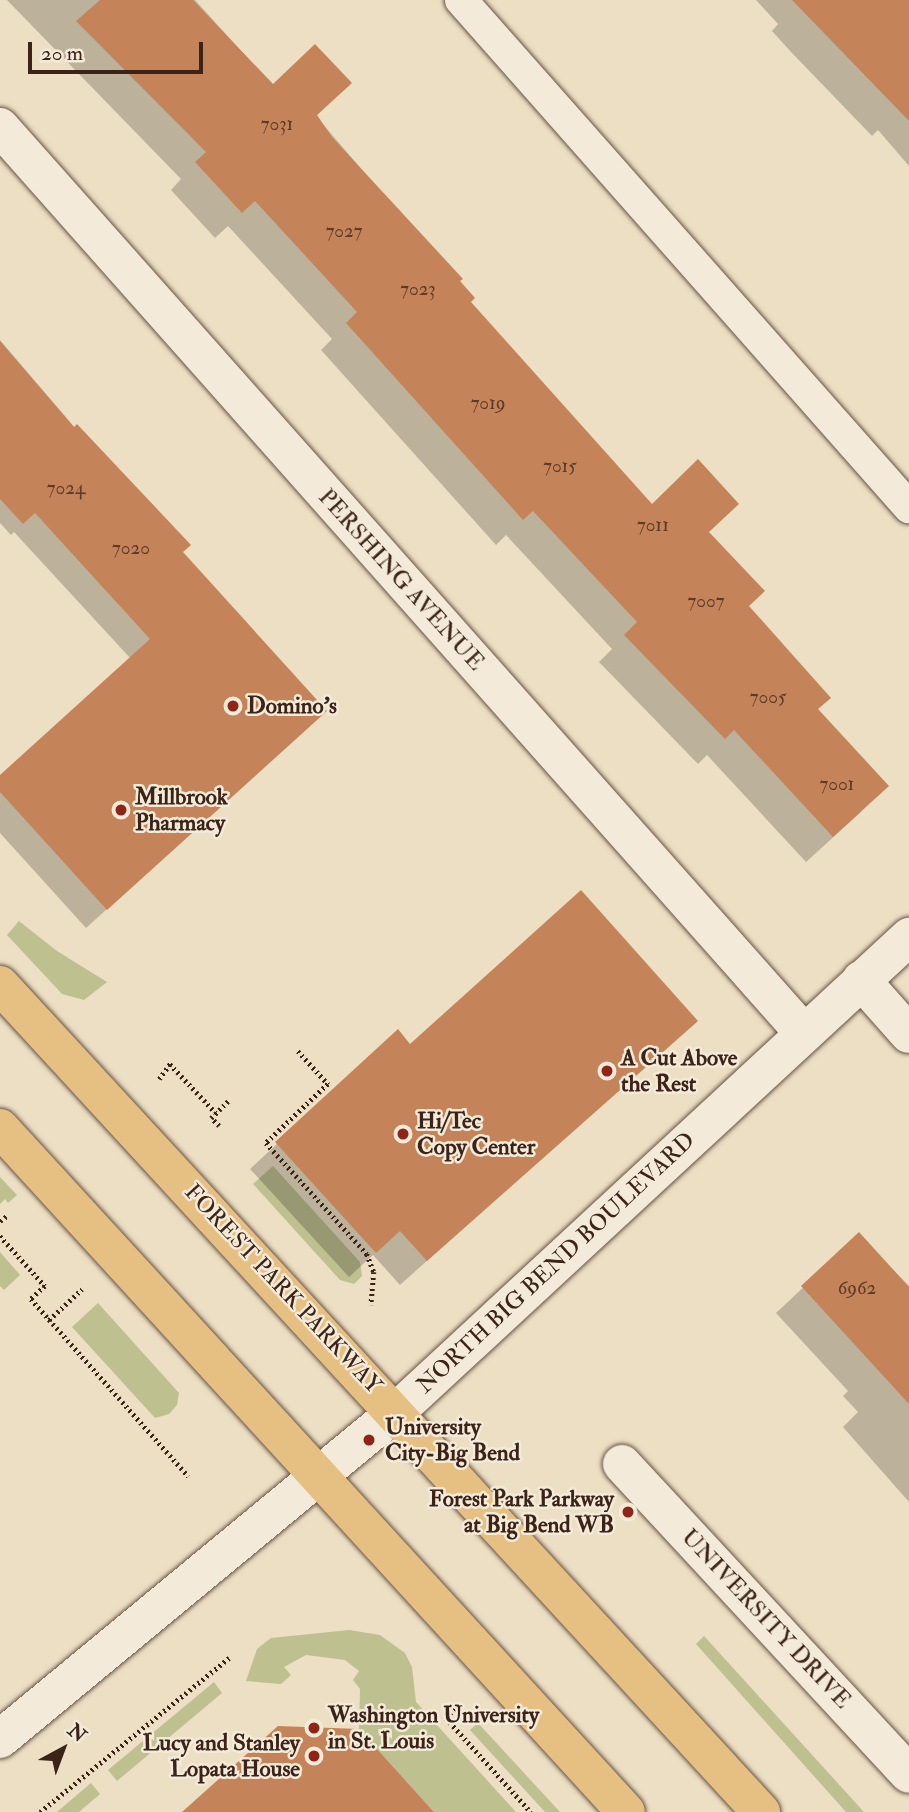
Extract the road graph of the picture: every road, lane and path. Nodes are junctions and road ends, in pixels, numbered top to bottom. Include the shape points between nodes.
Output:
1 (461, 0) edge
2 (0, 127) edge
3 (909, 507) edge
4 (909, 937) edge
5 (861, 980) junction
6 (0, 985) edge
7 (803, 1032) junction
8 (909, 1034) edge
9 (298, 1051) dead end
10 (164, 1084) dead end
11 (228, 1101) dead end
12 (216, 1113) junction
13 (219, 1126) dead end
14 (0, 1128) edge
15 (0, 1236) edge
16 (89, 1283) dead end
17 (371, 1305) dead end
18 (50, 1320) junction
19 (397, 1411) junction
20 (622, 1464) dead end
21 (320, 1475) junction
22 (188, 1476) dead end
23 (229, 1658) dead end
24 (466, 1699) dead end
25 (0, 1739) edge
26 (909, 1774) edge
27 (40, 1812) edge
28 (531, 1812) edge
29 (626, 1812) edge
30 (761, 1812) edge

1 - 3 lane
2 - 7 street, PERSHING AVENUE
4 - 5 street, NORTH BIG BEND BOULEVARD
5 - 7 street, NORTH BIG BEND BOULEVARD
5 - 8 street
6 - 19 main road, FOREST PARK PARKWAY
7 - 19 street, NORTH BIG BEND BOULEVARD
9 - 17 path via 328,1084 266,1143 372,1262
10 - 12 path via 156,1076 170,1064
11 - 12 path
12 - 13 path via 211,1118
14 - 21 main road
15 - 18 path via 45,1286 31,1299
16 - 18 path
18 - 22 path
19 - 21 street, NORTH BIG BEND BOULEVARD
19 - 30 main road, FOREST PARK PARKWAY
20 - 26 street, UNIVERSITY DRIVE
21 - 25 street, NORTH BIG BEND BOULEVARD
21 - 29 main road
23 - 27 path
24 - 28 path via 446,1718

